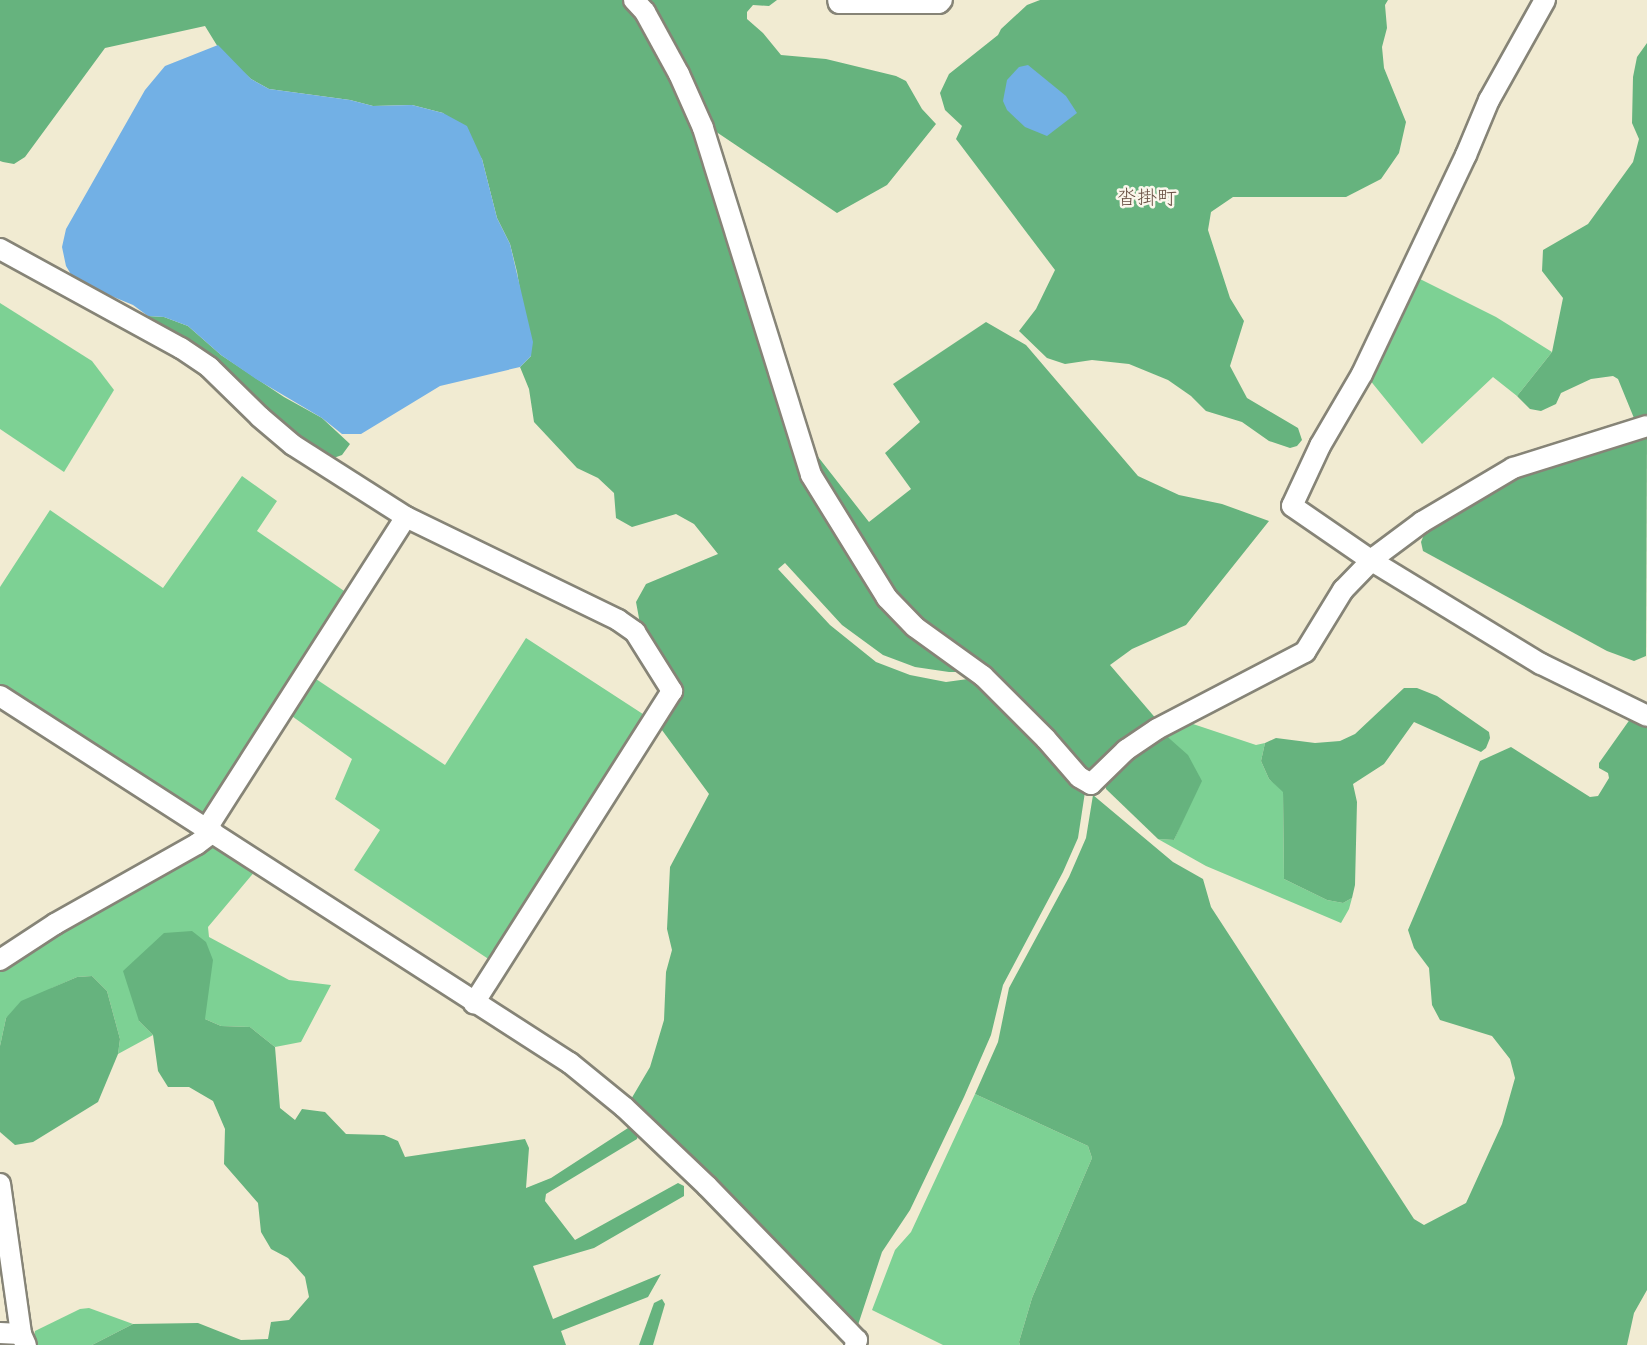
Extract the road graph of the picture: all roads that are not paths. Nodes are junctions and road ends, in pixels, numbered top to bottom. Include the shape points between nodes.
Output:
1 (634, 0) edge
2 (838, 0) edge
3 (942, 0) edge
4 (1545, 0) edge
5 (0, 249) edge
6 (1647, 426) edge
7 (406, 517) junction
8 (1372, 561) junction
9 (0, 696) edge
10 (1647, 716) edge
11 (210, 830) junction
12 (0, 960) edge
13 (474, 1004) junction
14 (0, 1184) edge
15 (0, 1333) edge
16 (23, 1339) edge
17 (855, 1345) edge

1 - 8 street via 645,12 679,75 703,128 811,475 887,598 915,627 983,676 1079,777 1092,784 1119,756 1157,729 1305,652 1343,590
2 - 3 street
4 - 8 street via 1489,100 1362,374 1320,446 1292,506
5 - 7 street via 181,348 209,367 293,445
6 - 8 street via 1513,468 1422,522
7 - 11 street
7 - 13 street via 618,620 635,632 672,691
8 - 10 street via 1541,664
9 - 11 street
11 - 12 street via 197,844 55,924
11 - 13 street
13 - 17 street via 570,1064 624,1107 857,1340
14 - 16 street
15 - 16 street

